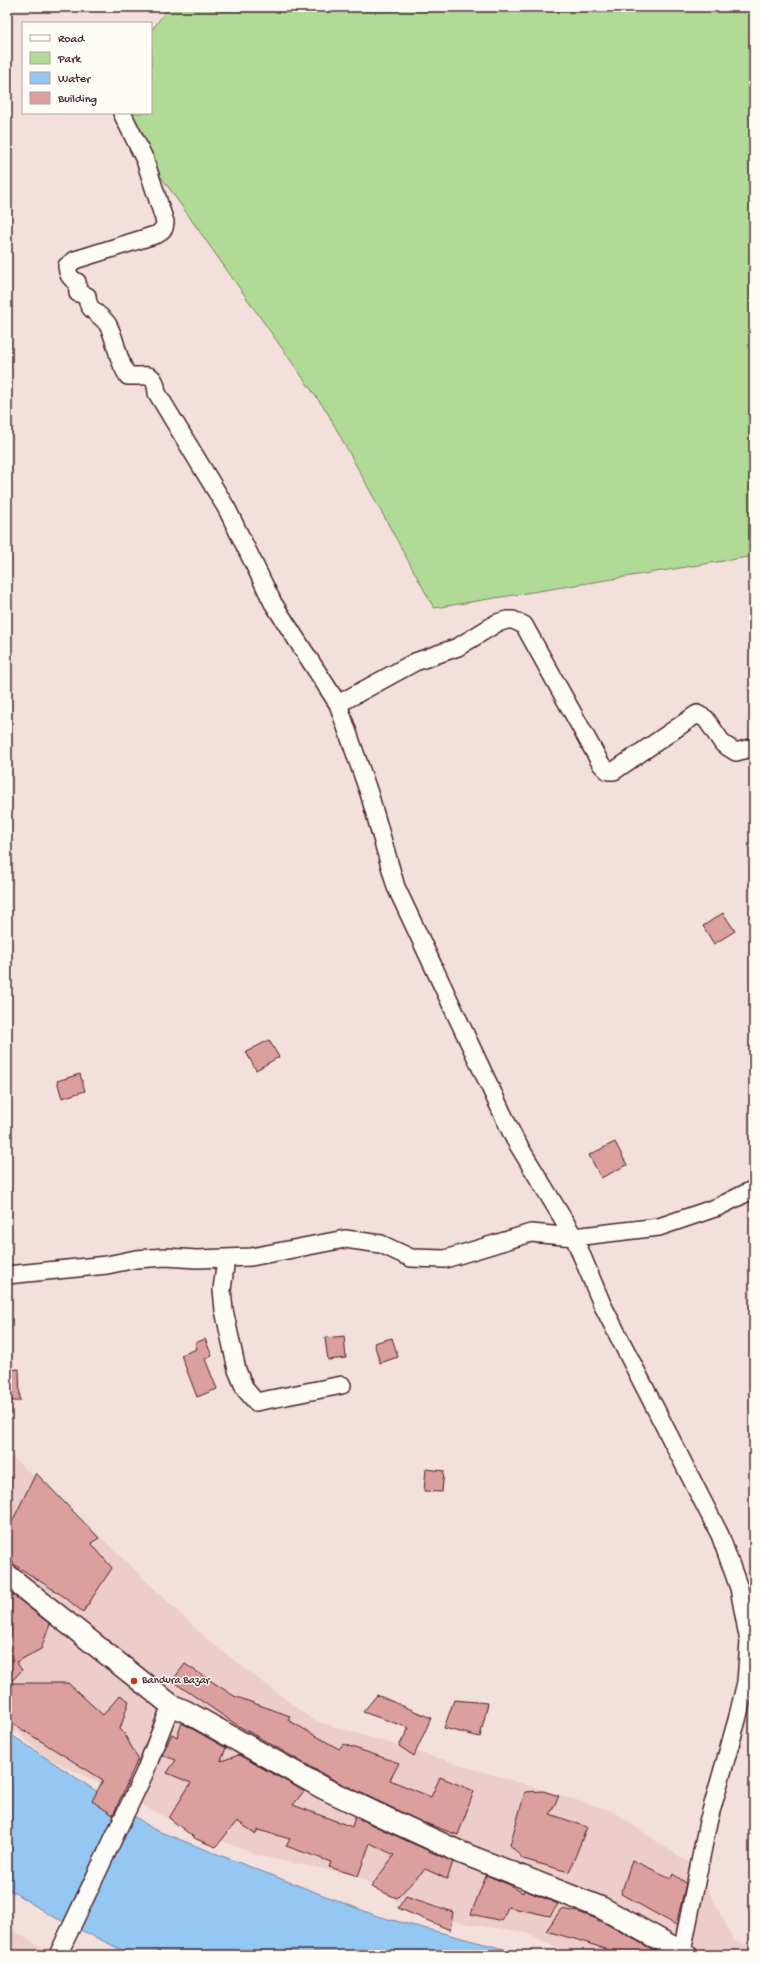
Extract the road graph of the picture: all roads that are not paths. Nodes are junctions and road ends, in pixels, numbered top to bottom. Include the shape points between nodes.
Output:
1 (122, 114) edge
2 (338, 704) junction
3 (754, 747) edge
4 (754, 1189) edge
5 (574, 1237) junction
6 (226, 1258) junction
7 (7, 1275) edge
8 (342, 1385) dead end
9 (7, 1575) edge
10 (171, 1705) junction
11 (685, 1953) edge
12 (58, 1955) edge

1 - 2 street via 145,160 165,222 164,228 158,234 75,260 67,266 68,274 77,282 78,293 87,296 94,314 108,324 123,369 128,376 153,377 156,381 157,393 226,509 273,603
2 - 3 street via 415,662 458,647 497,623 513,620 524,625 601,764 608,772 614,771 697,714 706,719 723,744 736,752
2 - 5 street via 370,793 396,887 514,1138
4 - 5 street via 718,1207 659,1227
5 - 6 street via 531,1232 445,1259 411,1258 381,1244 345,1239 251,1257
5 - 11 street via 602,1304 720,1535 738,1588 749,1642 746,1682 708,1822
6 - 7 street via 136,1259 106,1265
6 - 8 street via 222,1290 224,1310 237,1370 245,1389 256,1402
9 - 10 street
10 - 11 street via 324,1788 388,1819 462,1853 602,1908
10 - 12 street via 144,1774

